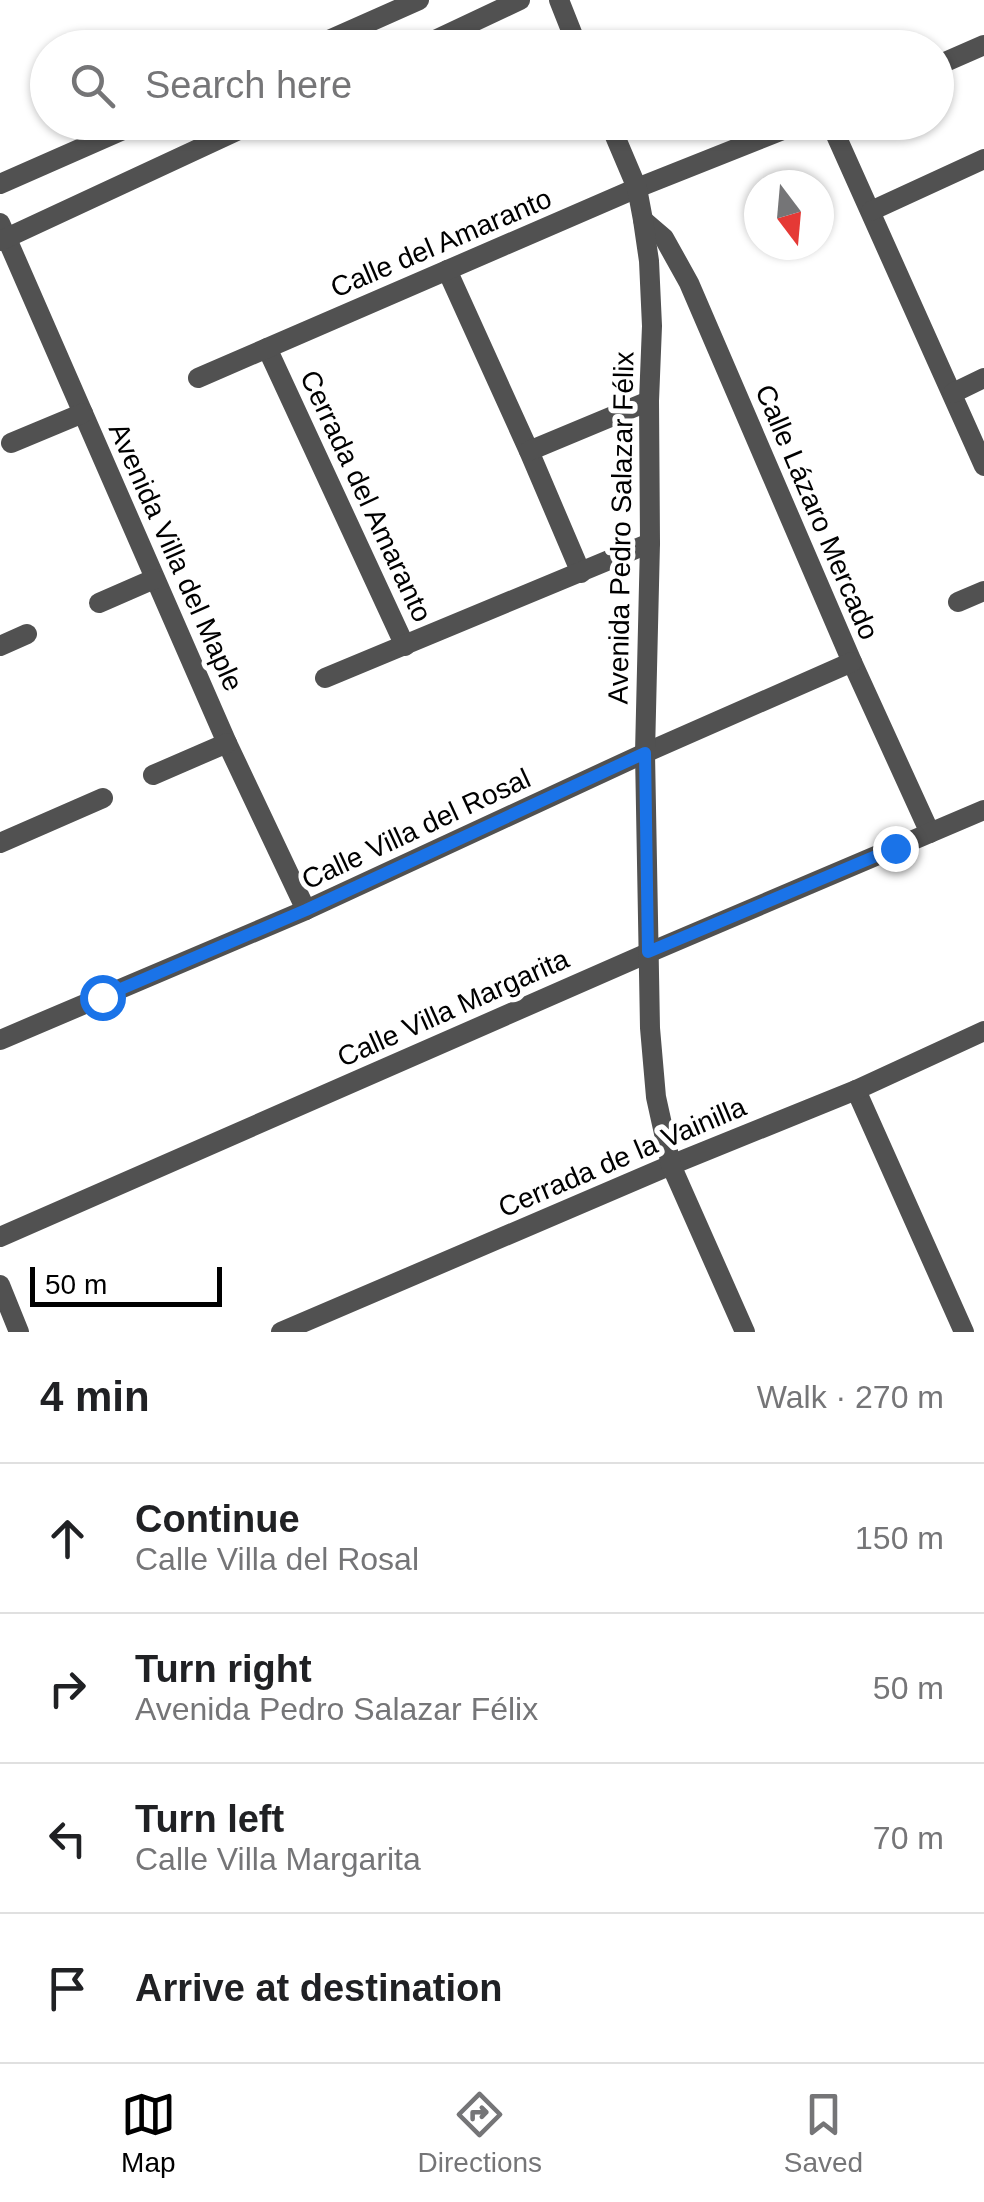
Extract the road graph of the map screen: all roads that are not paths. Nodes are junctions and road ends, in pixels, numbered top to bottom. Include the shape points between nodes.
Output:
1 (419, 0) edge
2 (520, 0) edge
3 (559, 0) edge
4 (352, 30) edge
5 (456, 30) edge
6 (571, 30) edge
7 (984, 45) edge
8 (954, 58) edge
9 (99, 140) edge
10 (215, 140) edge
11 (617, 140) edge
12 (757, 140) edge
13 (838, 140) edge
14 (984, 159) edge
15 (0, 184) edge
16 (636, 188) junction
17 (871, 211) junction
18 (644, 220) junction
19 (2, 234) edge
20 (446, 270) junction
21 (267, 348) junction
22 (198, 378) dead end
23 (984, 378) edge
24 (952, 392) junction
25 (649, 401) junction
26 (83, 414) junction
27 (11, 443) dead end
28 (529, 451) junction
29 (984, 466) edge
30 (650, 543) junction
31 (581, 573) junction
32 (154, 580) junction
33 (984, 591) edge
34 (958, 602) dead end
35 (99, 604) dead end
36 (27, 634) dead end
37 (0, 646) edge
38 (405, 646) junction
39 (852, 662) junction
40 (325, 678) dead end
41 (227, 743) junction
42 (645, 753) junction
43 (153, 775) dead end
44 (104, 798) dead end
45 (984, 810) edge
46 (930, 833) junction
47 (0, 843) edge
48 (306, 910) junction
49 (648, 952) junction
50 (984, 1031) edge
51 (0, 1040) edge
52 (856, 1090) junction
53 (671, 1165) junction
54 (0, 1237) edge
55 (0, 1284) edge
56 (20, 1332) edge
57 (282, 1332) edge
58 (746, 1332) edge
59 (964, 1332) edge

1 - 4 street
2 - 5 street
3 - 6 street
7 - 8 street
9 - 15 street
10 - 19 street
11 - 16 street
12 - 16 street, Calle del Amaranto
13 - 17 street
14 - 17 street
16 - 18 street, Avenida Pedro Salazar Félix
16 - 20 street, Calle del Amaranto
17 - 24 street
18 - 25 street, Avenida Pedro Salazar Félix via 652,326
18 - 39 street, Calle Lázaro Mercado via 682,268
19 - 26 street, Avenida Villa del Maple
20 - 21 street, Calle del Amaranto
20 - 28 street
21 - 22 street, Calle del Amaranto
21 - 38 street, Cerrada del Amaranto
23 - 24 street
24 - 29 street
25 - 28 street
25 - 30 street, Avenida Pedro Salazar Félix
26 - 27 street
26 - 32 street, Avenida Villa del Maple
28 - 31 street
30 - 31 street, Cerrada del Amaranto
30 - 42 street, Avenida Pedro Salazar Félix
31 - 38 street, Cerrada del Amaranto
32 - 35 street
32 - 41 street, Avenida Villa del Maple
33 - 34 street
36 - 37 street
38 - 40 street
39 - 42 street, Calle Villa del Rosal
39 - 46 street, Calle Lázaro Mercado
41 - 43 street
41 - 48 street, Avenida Villa del Maple
42 - 48 street, Calle Villa del Rosal
42 - 49 street, Avenida Pedro Salazar Félix
44 - 47 street
45 - 46 street, Calle Villa Margarita
46 - 49 street, Calle Villa Margarita
48 - 51 street, Calle Villa del Rosal
49 - 53 street, Avenida Pedro Salazar Félix via 656,1097
49 - 54 street, Calle Villa Margarita
50 - 52 street, Cerrada de la Vainilla
52 - 53 street, Cerrada de la Vainilla
52 - 59 street
53 - 57 street, Cerrada de la Vainilla
53 - 58 street, Avenida Pedro Salazar Félix
55 - 56 street

